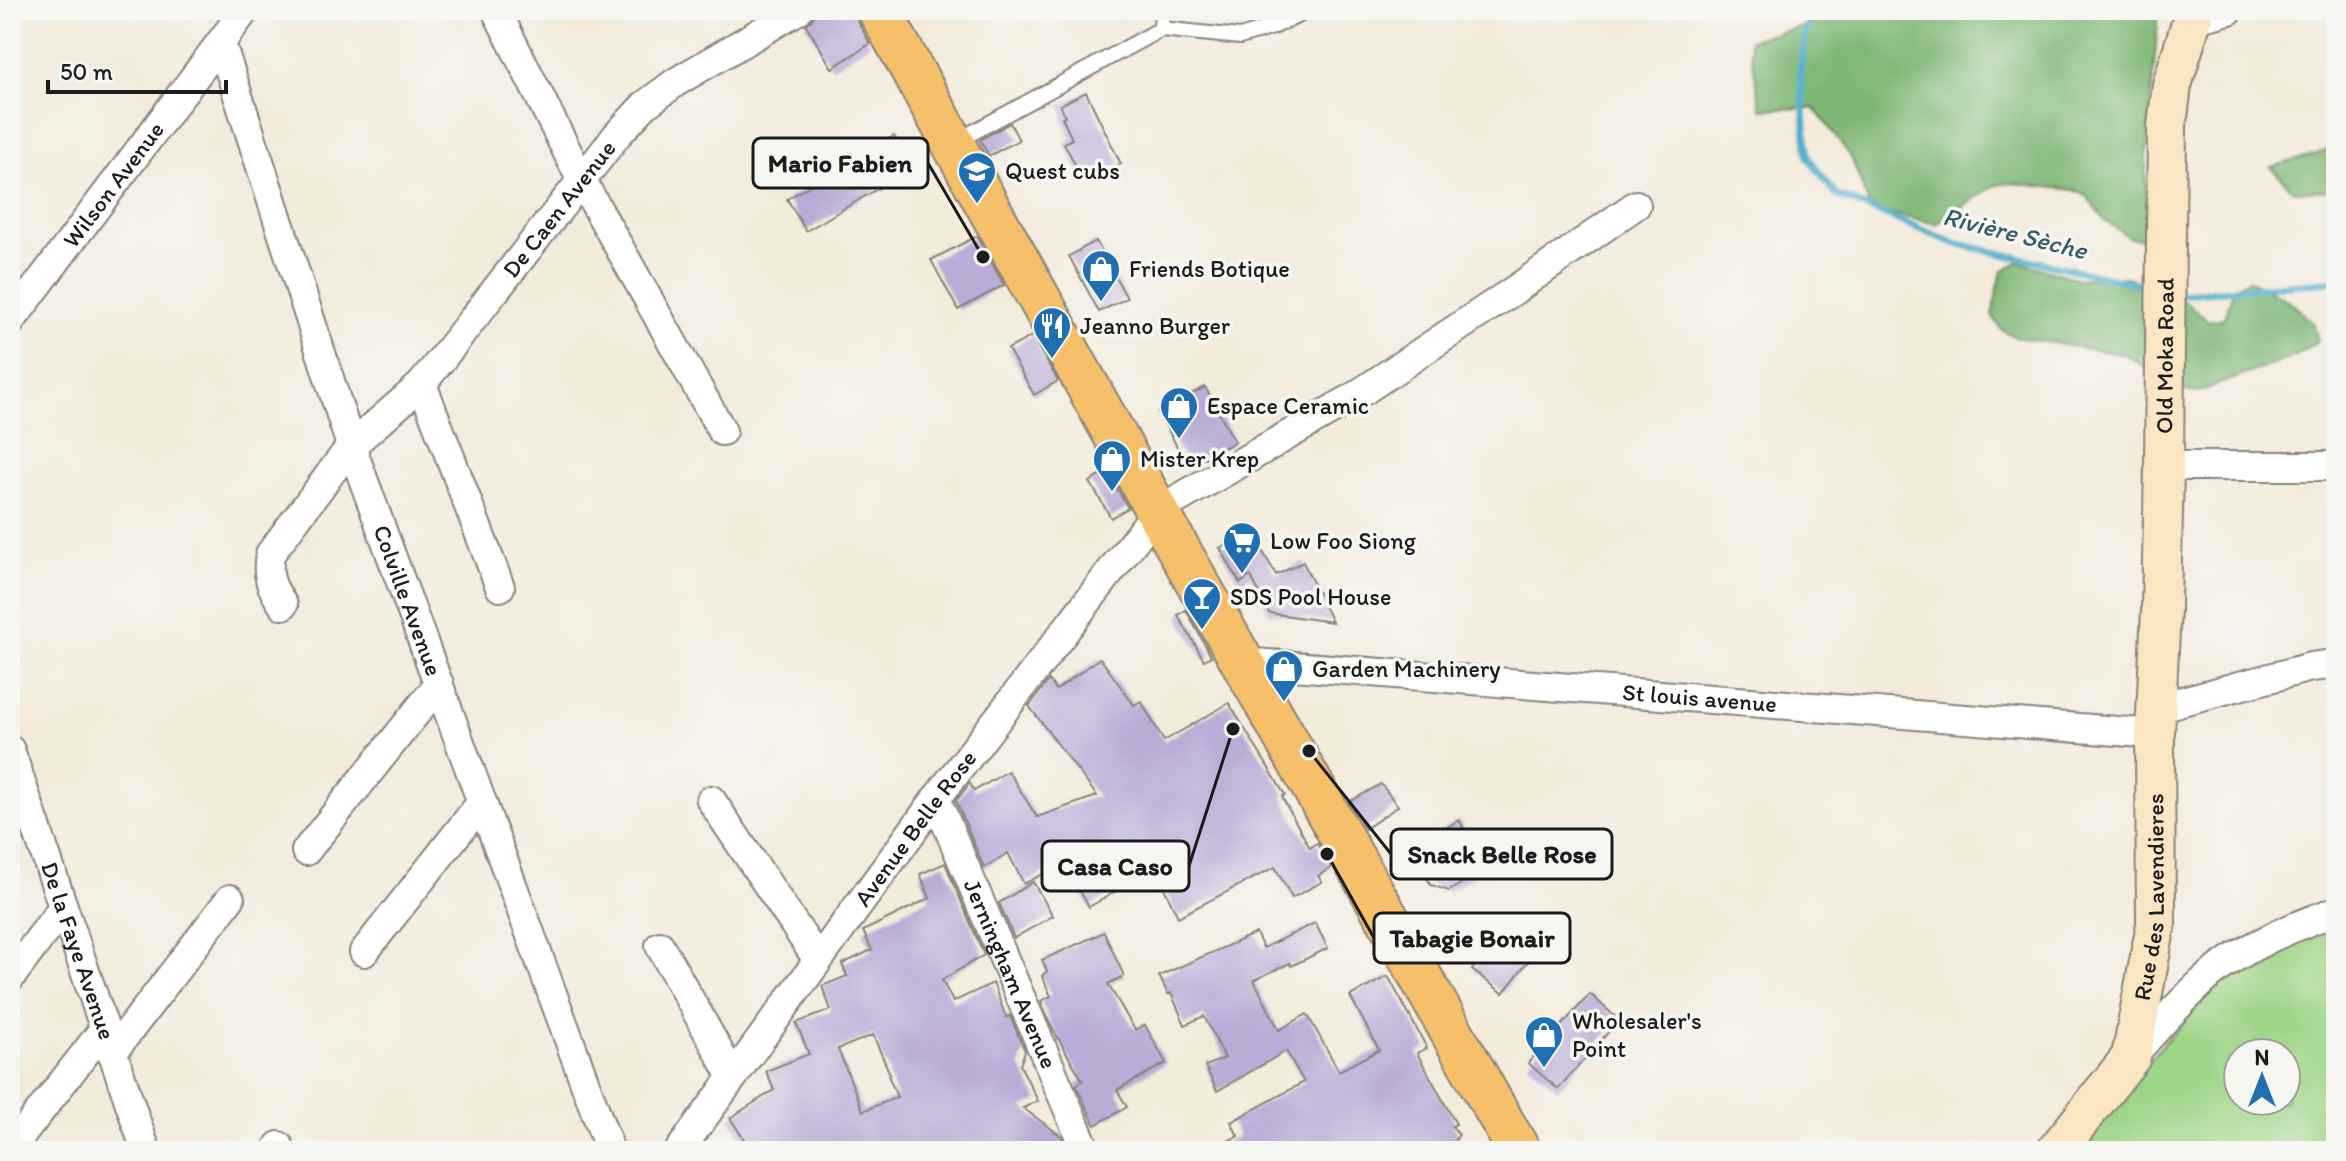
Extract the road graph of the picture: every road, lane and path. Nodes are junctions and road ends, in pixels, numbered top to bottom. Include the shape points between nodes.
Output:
1 (245, 10) edge
2 (496, 10) edge
3 (798, 10) edge
4 (879, 10) edge
5 (1162, 10) edge
6 (1310, 10) edge
7 (2229, 10) edge
8 (2194, 15) edge
9 (1161, 29) junction
10 (221, 43) junction
11 (953, 143) junction
12 (582, 181) junction
13 (1636, 205) dead end
14 (10, 322) edge
15 (422, 384) junction
16 (722, 431) dead end
17 (351, 446) junction
18 (2164, 466) junction
19 (2336, 466) edge
20 (1157, 511) junction
21 (500, 587) dead end
22 (283, 605) dead end
23 (1243, 662) junction
24 (2336, 664) edge
25 (439, 684) junction
26 (2155, 721) junction
27 (10, 750) edge
28 (936, 799) junction
29 (711, 800) dead end
30 (482, 802) junction
31 (306, 851) dead end
32 (230, 899) dead end
33 (63, 907) junction
34 (2336, 911) edge
35 (660, 946) dead end
36 (364, 952) dead end
37 (818, 960) junction
38 (10, 978) edge
39 (108, 1041) junction
40 (2131, 1057) junction
41 (733, 1077) junction
42 (10, 1150) edge
43 (146, 1151) edge
44 (610, 1151) edge
45 (679, 1151) edge
46 (1086, 1151) edge
47 (1519, 1151) edge
48 (2056, 1151) edge

1 - 10 street, Wilson Avenue
2 - 12 street
3 - 12 street, De Caen Avenue via 645,105
4 - 11 main road
5 - 9 lane
6 - 9 lane via 1240,37
7 - 8 street, Old Moka Road
8 - 18 street, Old Moka Road via 2172,85 2167,126
9 - 11 lane
10 - 14 street, Wilson Avenue
10 - 17 street, Colville Avenue
11 - 20 main road
12 - 15 street, De Caen Avenue
12 - 16 street
13 - 20 street via 1354,397
15 - 17 street, De Caen Avenue
15 - 21 street
17 - 22 street, De Caen Avenue via 270,554 270,586
17 - 25 street, Colville Avenue
18 - 19 street
18 - 26 street, Old Moka Road
20 - 23 main road
20 - 28 street, Avenue Belle Rose
23 - 26 street, St louis avenue
23 - 47 main road
24 - 26 street, St louis avenue via 2311,667
25 - 30 street, Colville Avenue
25 - 31 street
26 - 40 street, Rue des Lavendieres via 2156,924
27 - 33 street, De la Faye Avenue
28 - 37 street, Avenue Belle Rose
28 - 46 street, Jerningham Avenue
29 - 37 street
30 - 36 street
30 - 44 street, Colville Avenue
32 - 39 street
33 - 38 street
33 - 39 street, De la Faye Avenue
34 - 40 street via 2251,949 2209,976
35 - 41 street
37 - 41 street, Avenue Belle Rose
39 - 42 street
39 - 43 street, De la Faye Avenue
40 - 48 street
41 - 45 street, Avenue Belle Rose

